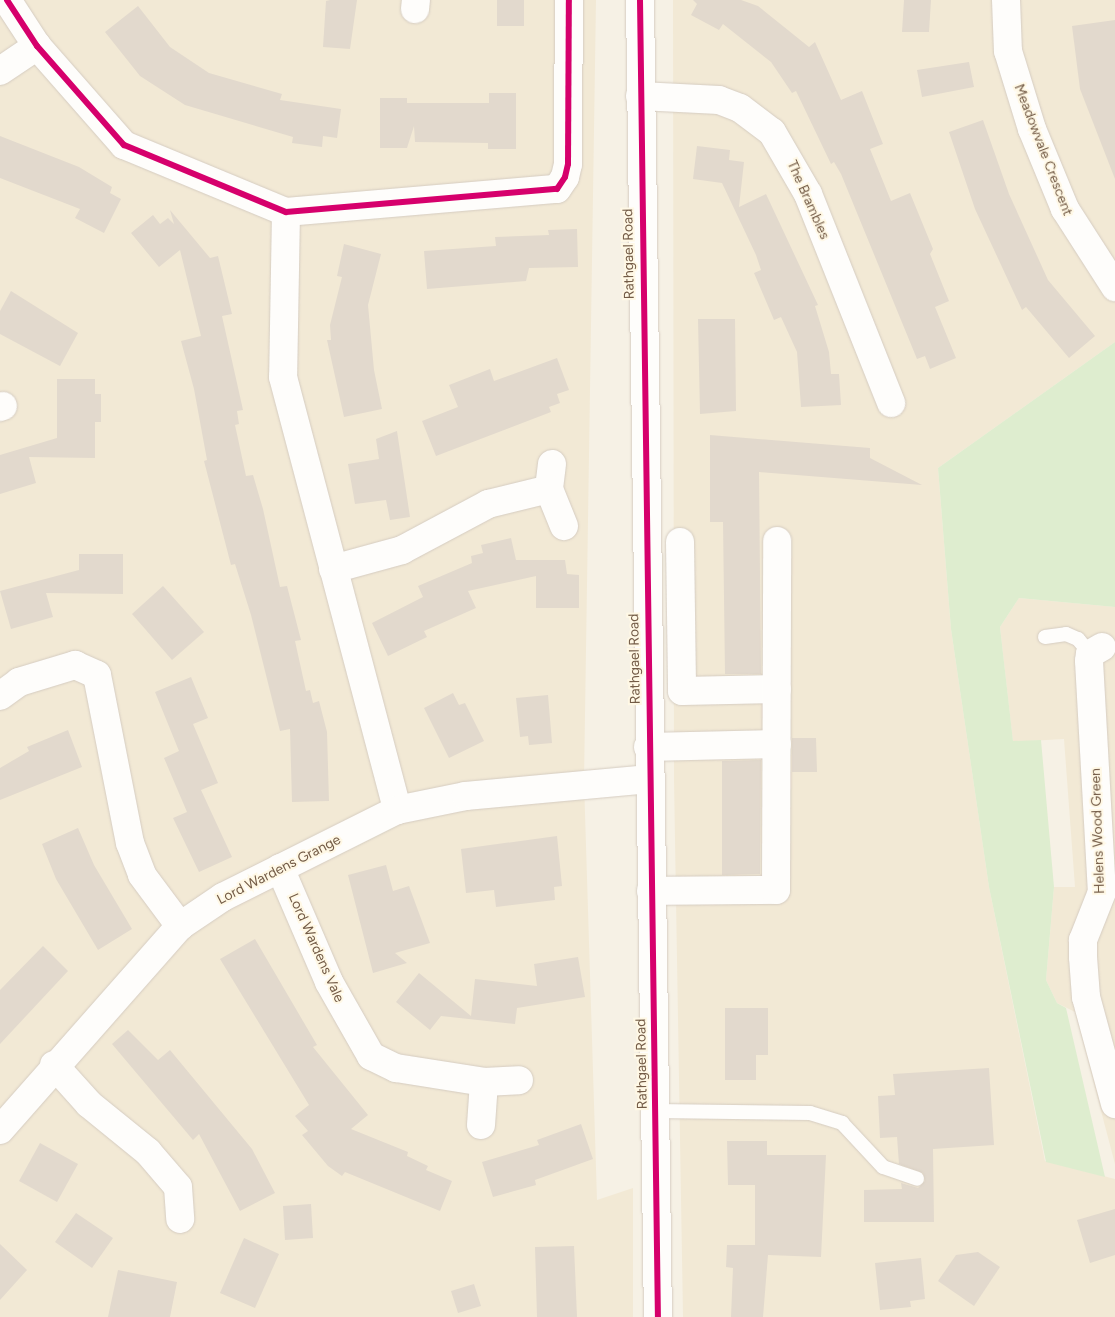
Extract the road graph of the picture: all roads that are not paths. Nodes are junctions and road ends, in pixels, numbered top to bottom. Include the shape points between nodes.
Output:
1 (7, 0) edge
2 (569, 0) edge
3 (640, 0) edge
4 (1006, 0) edge
5 (37, 46) junction
6 (0, 71) edge
7 (640, 96) junction
8 (286, 212) junction
9 (1115, 287) edge
10 (891, 402) dead end
11 (564, 526) dead end
12 (777, 541) dead end
13 (680, 542) dead end
14 (333, 569) junction
15 (1045, 637) dead end
16 (1102, 649) edge
17 (777, 689) junction
18 (0, 696) edge
19 (777, 744) junction
20 (648, 747) junction
21 (649, 779) junction
22 (397, 810) junction
23 (280, 868) junction
24 (652, 891) junction
25 (180, 926) junction
26 (1108, 1051) edge
27 (54, 1065) junction
28 (519, 1080) dead end
29 (484, 1082) junction
30 (1115, 1104) edge
31 (656, 1112) junction
32 (481, 1125) dead end
33 (0, 1130) edge
34 (916, 1178) dead end
35 (180, 1219) dead end
36 (658, 1317) edge

1 - 5 street
2 - 8 street via 568,164 566,177 557,189
3 - 7 street, Rathgael Road
4 - 9 street, Meadowvale Crescent via 1008,51 1032,129 1065,209
5 - 6 street
5 - 8 street via 124,145
7 - 10 street, The Brambles via 719,100 740,108 772,132 808,194
7 - 20 street, Rathgael Road
8 - 14 street via 283,377
11 - 14 street via 551,477 488,504 402,550
12 - 17 street
13 - 17 street via 682,691
14 - 22 street
15 - 16 lane via 1066,634
16 - 26 street, Helens Wood Green via 1102,892 1083,940 1082,957 1086,997
17 - 19 street
18 - 25 street via 19,682 75,665 97,675 130,843 142,875
19 - 20 street
19 - 24 street via 776,890
20 - 21 street, Rathgael Road
21 - 22 street, Lord Wardens Grange via 466,796
21 - 24 street, Rathgael Road
22 - 23 street, Lord Wardens Grange
23 - 25 street, Lord Wardens Grange via 223,897
23 - 29 street, Lord Wardens Vale via 329,982 371,1056 396,1068
24 - 31 street, Rathgael Road
25 - 27 street, Lord Wardens Grange
26 - 30 street, Helens Wood Green
27 - 33 street, Lord Wardens Grange
27 - 35 street via 89,1104 148,1152 178,1187
28 - 29 street, Lord Wardens Vale
29 - 32 street
31 - 34 lane via 810,1113 842,1123 883,1167
31 - 36 street, Rathgael Road

